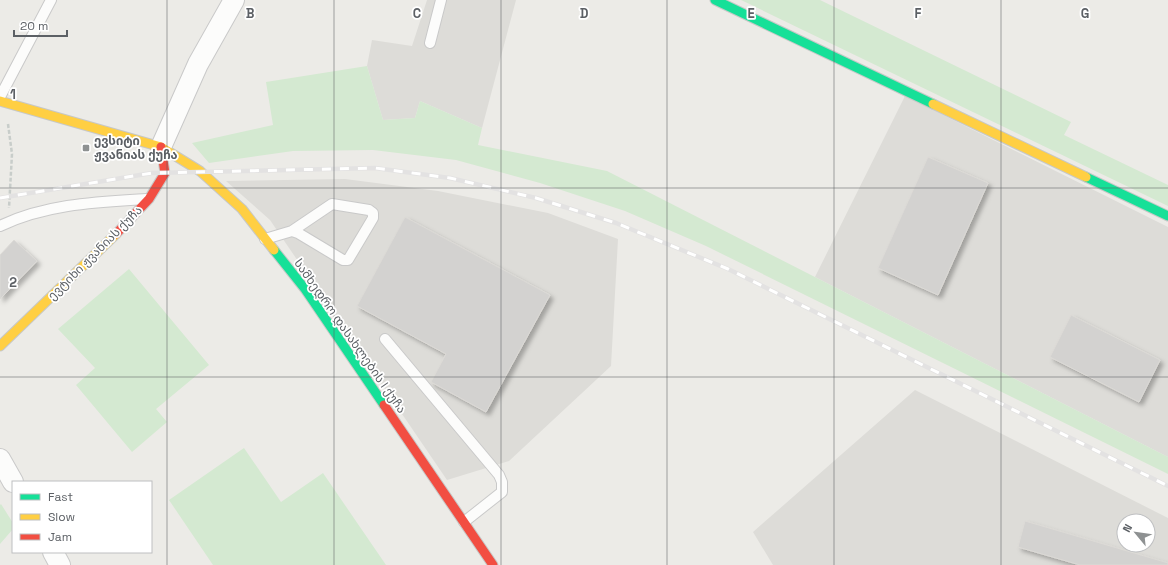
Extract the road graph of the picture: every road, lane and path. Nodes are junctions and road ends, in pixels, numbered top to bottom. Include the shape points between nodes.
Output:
1 (51, 0) edge
2 (234, 0) edge
3 (441, 0) edge
4 (715, 0) edge
5 (430, 43) dead end
6 (3, 100) edge
7 (161, 147) junction
8 (149, 199) junction
9 (1168, 216) edge
10 (10, 221) junction
11 (0, 226) edge
12 (292, 231) junction
13 (266, 239) junction
14 (385, 339) dead end
15 (0, 346) edge
16 (0, 459) edge
17 (12, 481) edge
18 (464, 522) junction
19 (54, 553) edge
20 (60, 565) edge
21 (493, 565) edge

1 - 6 lane
2 - 7 street via 198,64
3 - 5 lane
4 - 9 street
6 - 7 street, სამხედრო დასახლების I ქუჩა
6 - 10 path via 12,154 8,197
7 - 8 street, ევტიხი ჟვანიას ქუჩა via 164,173
7 - 13 street, სამხედრო დასახლების I ქუჩა via 200,172 242,209
8 - 10 lane via 80,203 19,216
8 - 15 street, ევტიხი ჟვანიას ქუჩა
10 - 11 lane
12 - 12 lane via 343,260 348,260 373,218 373,213 370,210 332,204
12 - 13 lane
13 - 18 street, სამხედრო დასახლების I ქუჩა via 305,289
14 - 18 lane via 499,475 502,492
16 - 17 street
18 - 21 street, სამხედრო დასახლების I ქუჩა
19 - 20 street

